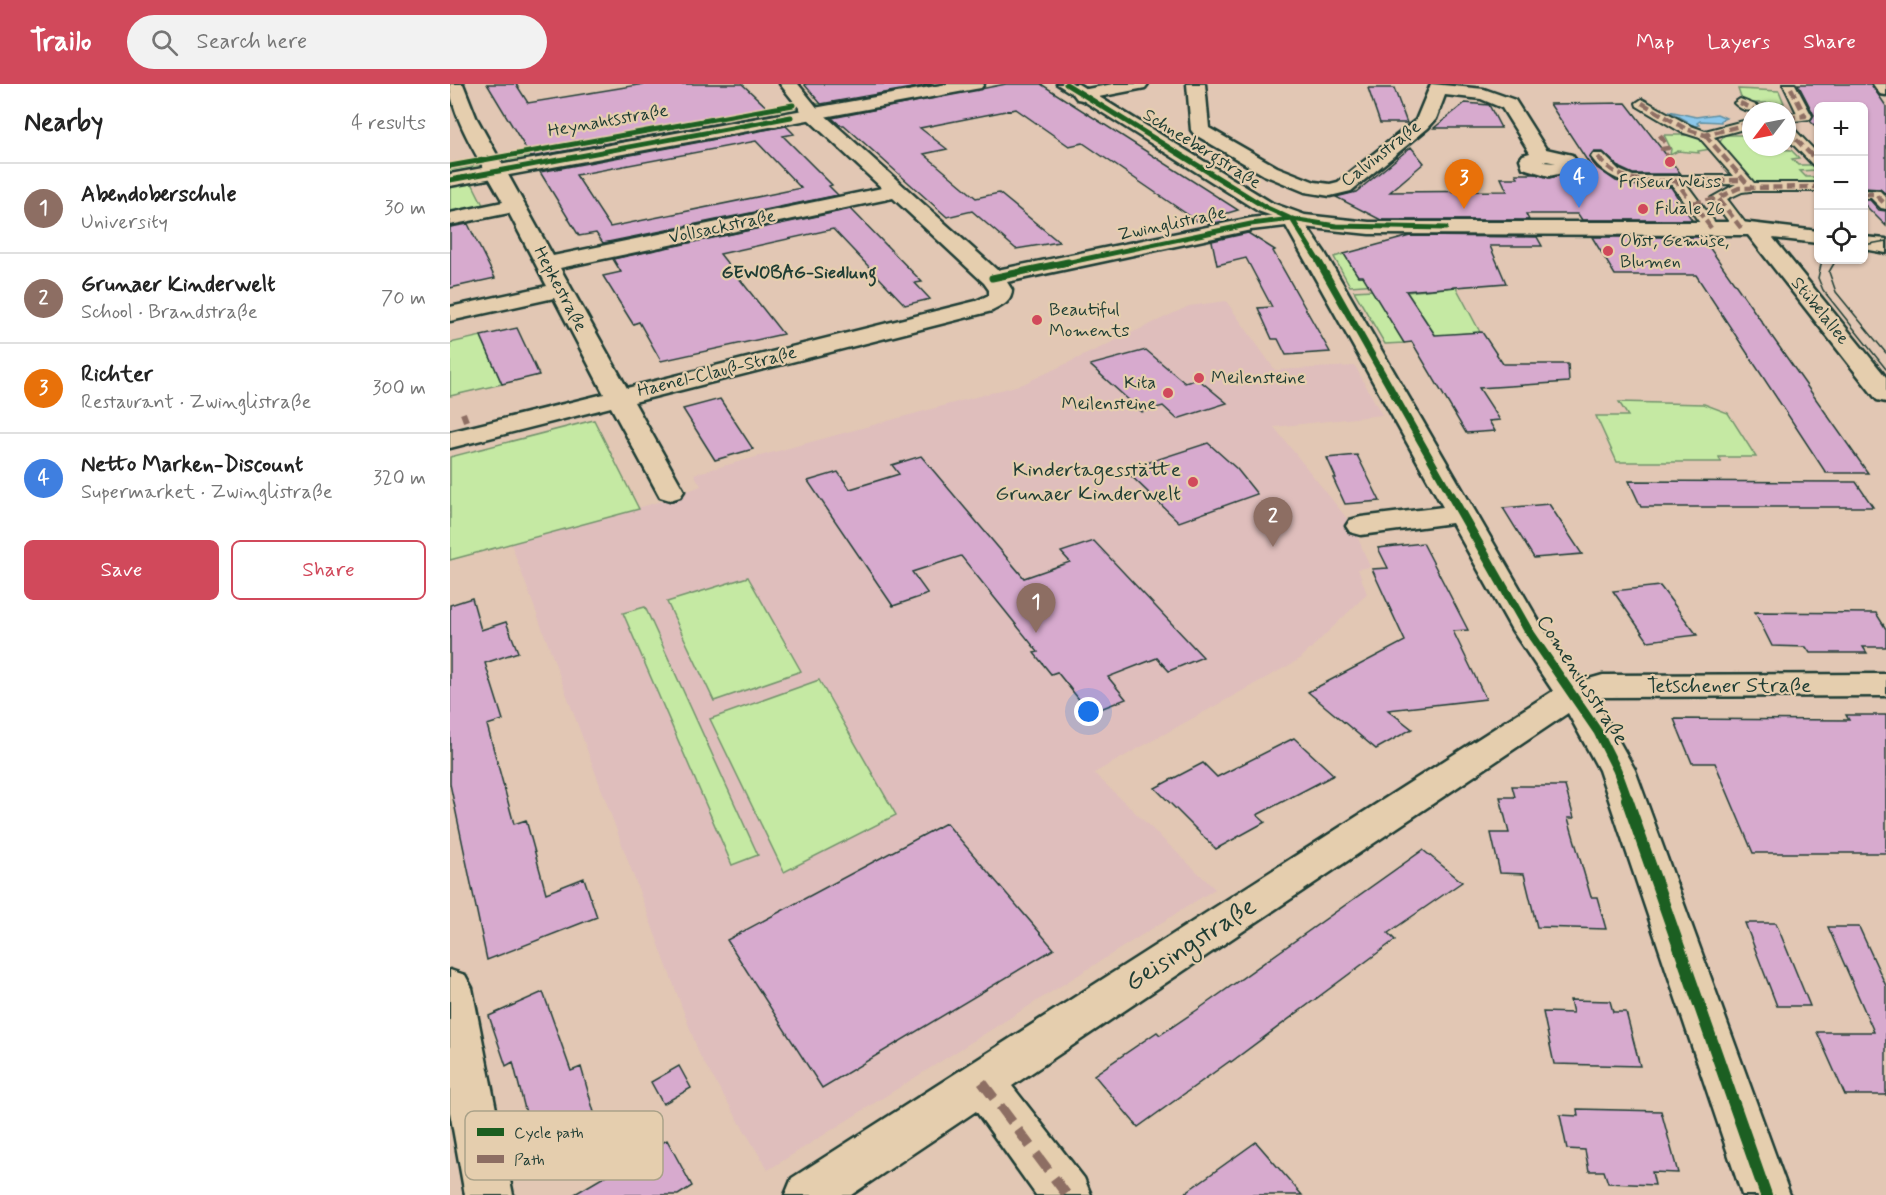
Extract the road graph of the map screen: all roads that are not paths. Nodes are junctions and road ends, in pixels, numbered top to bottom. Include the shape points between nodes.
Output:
1 (454, 84) edge
2 (789, 84) edge
3 (906, 84) edge
4 (975, 84) edge
5 (1066, 84) edge
6 (1139, 84) edge
7 (1196, 84) edge
8 (1789, 84) edge
9 (1882, 84) edge
10 (1440, 86) edge
11 (1886, 90) edge
12 (1083, 95) junction
13 (1642, 103) dead end
14 (808, 108) junction
15 (1796, 117) edge
16 (1742, 125) edge
17 (1705, 135) junction
18 (1796, 139) edge
19 (1540, 155) dead end
20 (1598, 157) dead end
21 (1814, 158) edge
22 (493, 165) junction
23 (450, 166) edge
24 (450, 180) edge
25 (1676, 181) junction
26 (1747, 184) junction
27 (1814, 188) edge
28 (1334, 189) joint
29 (897, 190) junction
30 (1718, 198) junction
31 (1693, 203) junction
32 (515, 206) junction
33 (450, 219) edge
34 (1292, 219) junction
35 (1814, 225) edge
36 (1868, 225) edge
37 (1886, 225) edge
38 (1711, 228) junction
39 (1747, 228) junction
40 (1814, 236) edge
41 (1868, 244) edge
42 (1886, 246) edge
43 (547, 264) junction
44 (992, 278) junction
45 (561, 290) junction
46 (450, 314) edge
47 (1886, 394) edge
48 (619, 397) junction
49 (450, 440) edge
50 (670, 491) dead end
51 (1462, 513) junction
52 (1361, 526) dead end
53 (1886, 686) edge
54 (1574, 695) junction
55 (450, 988) edge
56 (982, 1082) junction
57 (473, 1111) edge
58 (486, 1180) edge
59 (489, 1195) edge
60 (809, 1195) edge
61 (1067, 1195) edge
62 (1766, 1195) edge

1 - 22 street, Hepkestraße
2 - 14 street
3 - 14 street, Heynahtsstraße
4 - 14 street, Heynahtsstraße
5 - 12 street, Schneebergstraße
6 - 12 street
7 - 28 street, Schneebergstraße via 1200,130 1279,177
8 - 15 street via 1805,116
9 - 11 street
10 - 19 street via 1484,94 1509,104
10 - 28 street, Calvinstraße via 1422,124 1344,187
12 - 34 street, Schneebergstraße via 1265,207
13 - 17 street via 1686,129
14 - 22 street, Heynahtsstraße
14 - 29 street
16 - 17 street
17 - 26 street
18 - 21 street
20 - 25 street via 1607,171 1632,181
22 - 23 street
22 - 24 street
22 - 32 street, Hepkestraße
25 - 26 street
25 - 31 street
26 - 27 street
26 - 30 street
29 - 43 street, Vollsackstraße
29 - 44 street
30 - 31 street
30 - 39 street
31 - 38 street
32 - 33 street
32 - 43 street, Hepkestraße
34 - 38 street, Zwinglistraße via 1369,228
34 - 44 street, Zwinglistraße via 1251,224
34 - 51 street, Comeniusstraße
35 - 39 street, Zwinglistraße
36 - 37 street
38 - 39 street, Zwinglistraße
39 - 40 street, Zwinglistraße
39 - 47 street, Stübelallee
41 - 42 street
43 - 45 street, Hepkestraße
44 - 48 street, Haenel-Clauß-Straße via 1001,290 1000,298 984,306
45 - 46 street
45 - 48 street, Hepkestraße
48 - 49 street, Haenel-Clauß-Straße
48 - 50 street, Hepkestraße
51 - 52 street
51 - 54 street, Comeniusstraße via 1535,642
53 - 54 street, Tetschener Straße via 1603,686
54 - 56 street, Geisingstraße
54 - 62 street, Comeniusstraße via 1617,770
55 - 57 street
56 - 60 street, Geisingstraße
56 - 61 street
58 - 59 street

